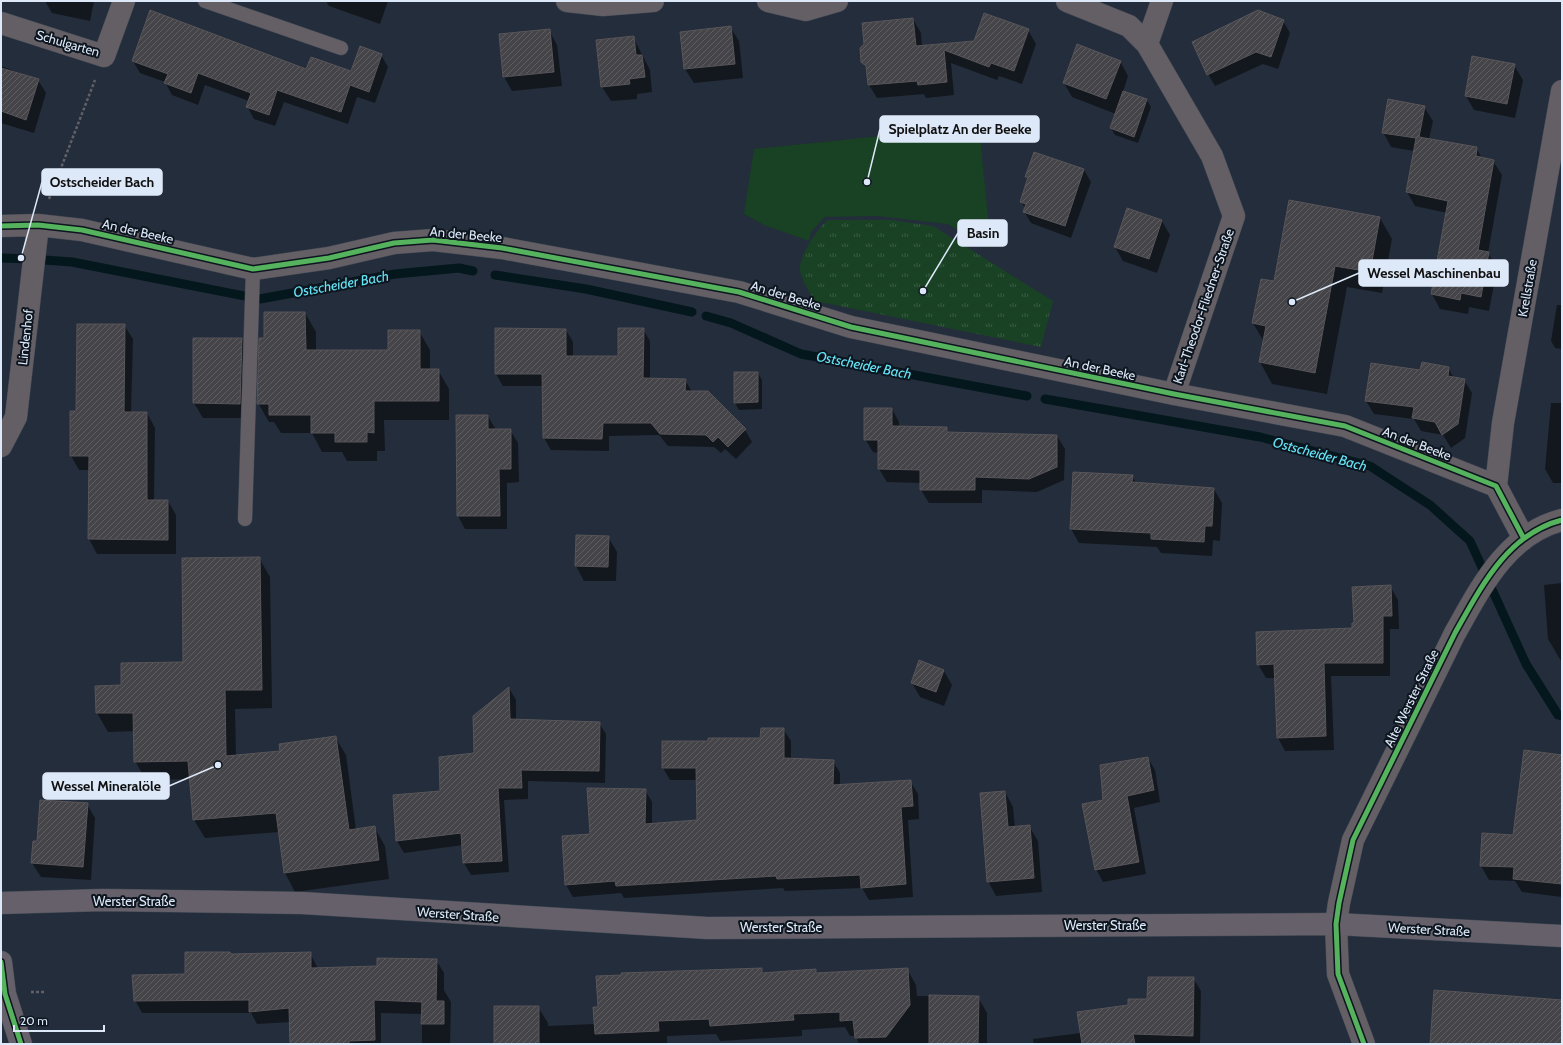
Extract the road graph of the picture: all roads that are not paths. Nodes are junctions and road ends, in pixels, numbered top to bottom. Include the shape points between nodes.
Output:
1 (124, 1) edge
2 (205, 1) edge
3 (567, 1) edge
4 (653, 1) edge
5 (768, 1) edge
6 (837, 1) edge
7 (1067, 1) edge
8 (1162, 1) edge
9 (1, 23) edge
10 (1148, 44) junction
11 (341, 48) dead end
12 (1562, 91) edge
13 (38, 225) junction
14 (1, 226) edge
15 (253, 269) junction
16 (1174, 394) junction
17 (1, 446) edge
18 (1496, 486) junction
19 (245, 519) dead end
20 (1562, 520) edge
21 (1523, 537) junction
22 (1, 903) edge
23 (1336, 924) junction
24 (1562, 936) edge
25 (1, 962) edge
26 (21, 1044) edge
27 (1364, 1044) edge

1 - 9 street, Schulgarten via 104,56
2 - 11 lane
3 - 4 street via 603,5
5 - 6 street via 806,10
7 - 10 street, Karl-Theodor-Fliedner-Straße via 1129,26
8 - 10 street
10 - 16 street, Karl-Theodor-Fliedner-Straße via 1212,156 1234,216
12 - 18 street, Krellstraße via 1503,423
13 - 14 street, An der Beeke
13 - 15 street, An der Beeke via 82,230
13 - 17 street, Lindenhof via 16,416
15 - 16 street, An der Beeke via 329,258 394,243 433,240 502,248 739,292 851,327
15 - 19 lane
16 - 18 street, An der Beeke via 1344,426
18 - 21 street
20 - 21 street, Alte Werster Straße
21 - 23 street, Alte Werster Straße via 1505,554 1474,599 1353,840
22 - 23 main road, Werster Straße via 103,900 302,904 707,928
23 - 24 main road, Werster Straße
23 - 27 street, Alte Werster Straße via 1338,974
25 - 26 main road via 5,994

